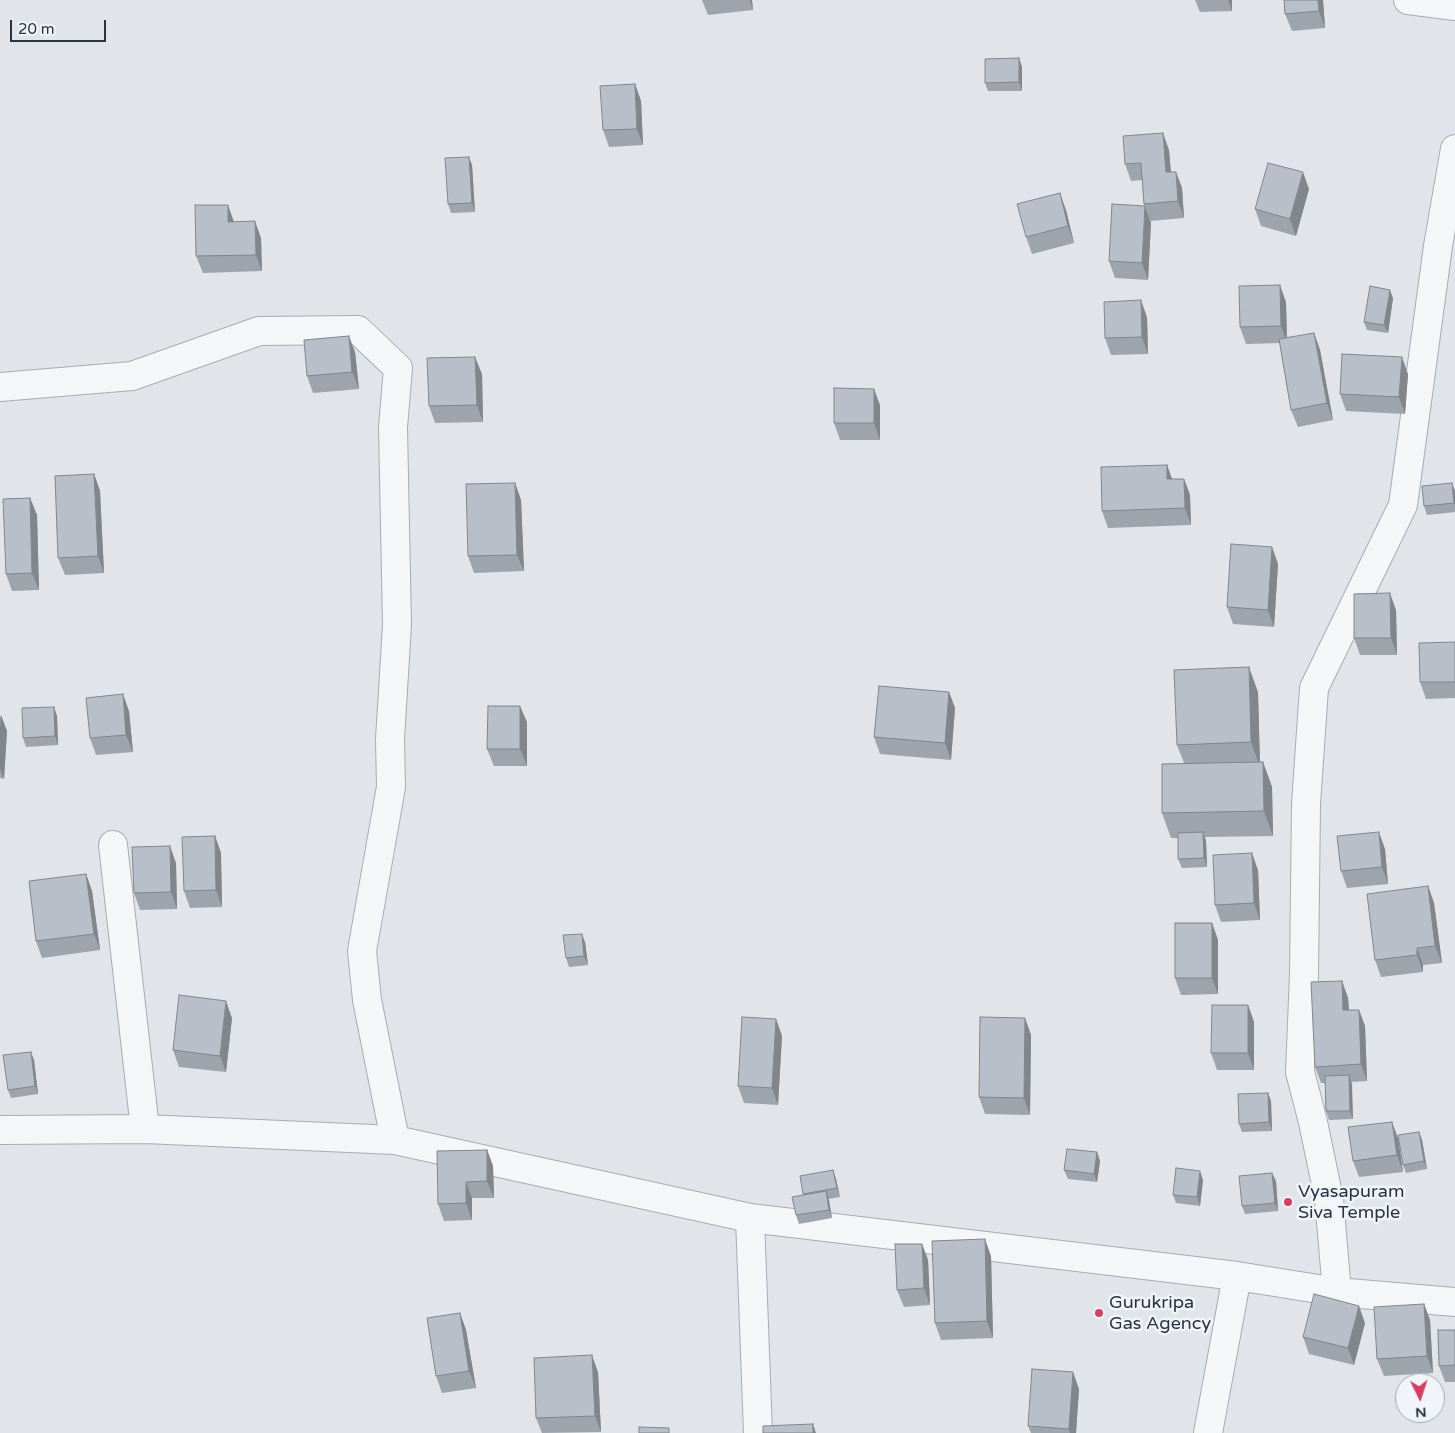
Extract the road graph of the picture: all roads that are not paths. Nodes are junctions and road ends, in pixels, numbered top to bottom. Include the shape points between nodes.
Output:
1 (1408, 0) edge
2 (1455, 6) edge
3 (1455, 149) edge
4 (0, 387) edge
5 (113, 845) dead end
6 (145, 1129) junction
7 (0, 1130) edge
8 (395, 1140) junction
9 (750, 1218) junction
10 (1237, 1276) junction
11 (1337, 1292) junction
12 (1455, 1302) edge
13 (758, 1433) edge
14 (1208, 1433) edge

1 - 2 street
3 - 11 street via 1438,246 1403,505 1314,688 1306,804 1300,1072 1329,1199
4 - 8 street via 132,376 259,332 358,330 398,368 393,427 397,625 390,739 391,787 362,951 367,1000
5 - 6 street
6 - 7 street
6 - 8 street
8 - 9 street
9 - 10 street
9 - 13 street
10 - 11 street
10 - 14 street
11 - 12 street

